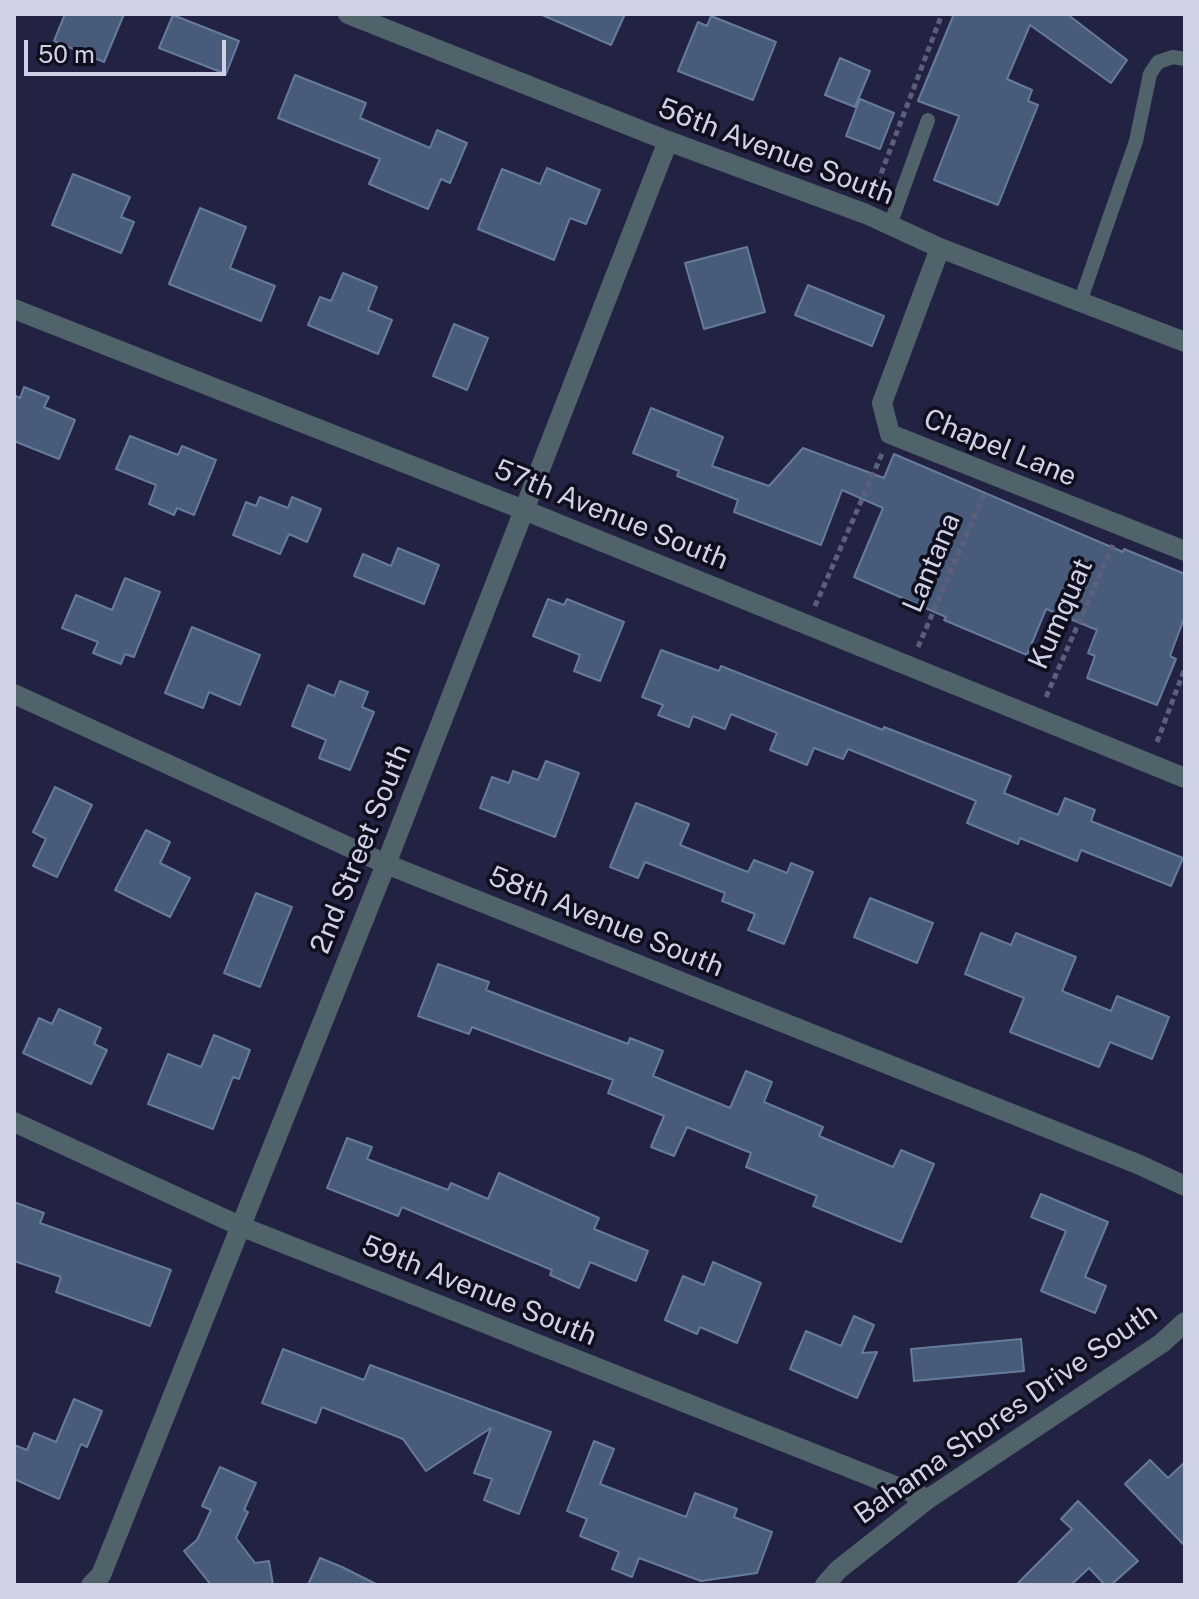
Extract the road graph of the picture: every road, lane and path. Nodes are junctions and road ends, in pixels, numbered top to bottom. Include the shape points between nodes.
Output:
1 (348, 14) edge
2 (942, 14) edge
3 (1185, 59) edge
4 (928, 120) dead end
5 (668, 141) junction
6 (866, 214) junction
7 (890, 225) junction
8 (940, 248) junction
9 (1080, 302) junction
10 (14, 309) edge
11 (1185, 342) edge
12 (890, 434) junction
13 (992, 475) junction
14 (524, 510) junction
15 (1122, 526) junction
16 (1185, 551) edge
17 (806, 625) junction
18 (910, 667) junction
19 (1185, 668) edge
20 (14, 694) edge
21 (1037, 718) junction
22 (1149, 763) junction
23 (1185, 778) edge
24 (386, 864) junction
25 (14, 1122) edge
26 (1185, 1186) edge
27 (240, 1226) junction
28 (1185, 1322) edge
29 (928, 1499) junction
30 (98, 1582) edge
31 (825, 1585) edge

1 - 5 street, 56th Avenue South
2 - 6 path
3 - 9 lane via 1158,62 1150,74 1136,141
4 - 7 lane
5 - 6 street, 56th Avenue South
5 - 14 street, 2nd Street South
6 - 7 street, 56th Avenue South
7 - 8 street, 56th Avenue South
8 - 9 street, 56th Avenue South
8 - 12 street, Chapel Lane via 882,403
9 - 11 street, 56th Avenue South
10 - 14 street, 57th Avenue South
12 - 13 street, Chapel Lane
12 - 17 path
13 - 15 street, Chapel Lane
13 - 18 path, Lantana
14 - 17 street, 57th Avenue South
14 - 24 street, 2nd Street South
15 - 16 street, Chapel Lane
15 - 21 path, Kumquat
17 - 18 street, 57th Avenue South
18 - 21 street, 57th Avenue South
19 - 22 path
20 - 24 street, 58th Avenue South
21 - 22 street, 57th Avenue South
22 - 23 street, 57th Avenue South
24 - 26 street, 58th Avenue South
24 - 27 street, 2nd Street South
25 - 27 street, 59th Avenue South
27 - 29 street, 59th Avenue South
27 - 30 street, 2nd Street South
28 - 29 street, Bahama Shores Drive South via 1162,1343
29 - 31 street, Bahama Shores Drive South

